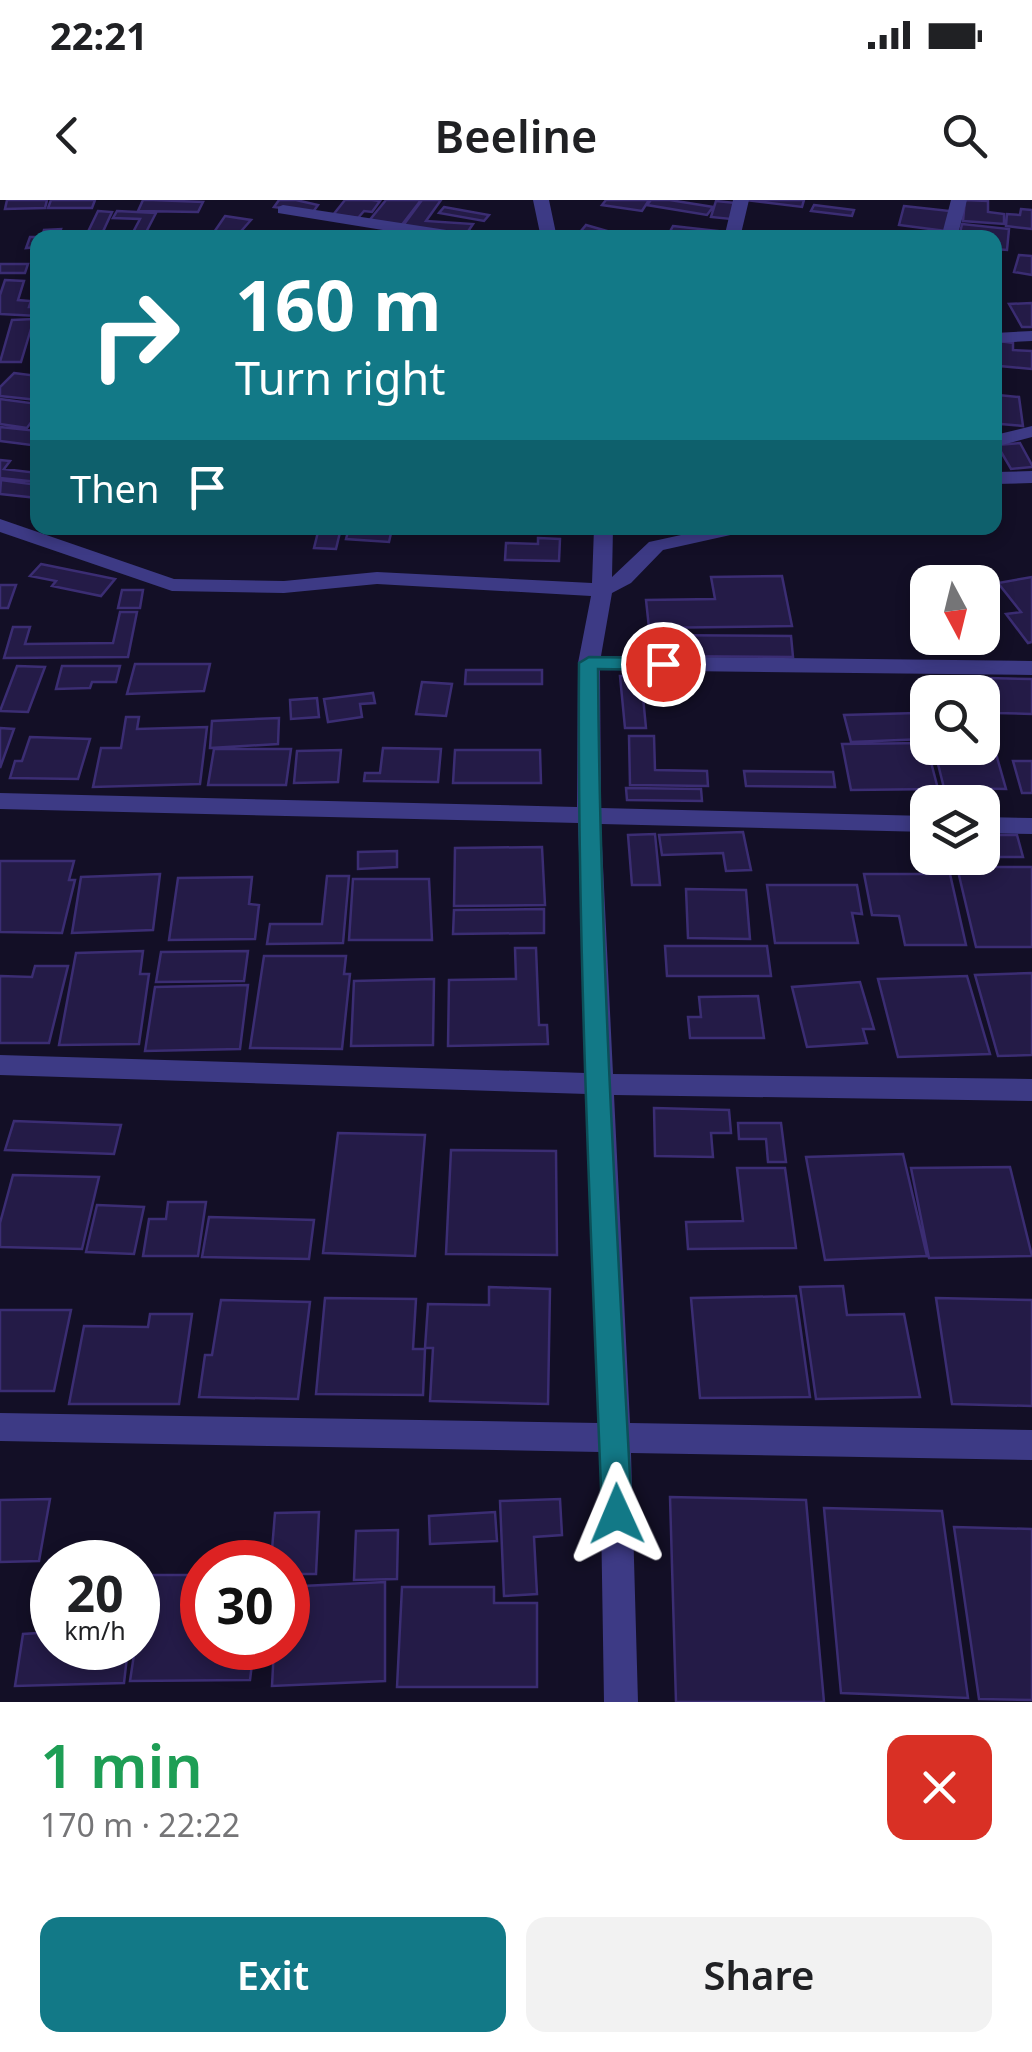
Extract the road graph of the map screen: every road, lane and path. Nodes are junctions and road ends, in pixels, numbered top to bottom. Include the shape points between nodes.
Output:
1 (541, 200) edge
2 (742, 200) edge
3 (959, 200) edge
4 (283, 210) dead end
5 (359, 222) junction
6 (354, 230) edge
7 (412, 230) edge
8 (548, 230) edge
9 (734, 230) edge
10 (951, 230) edge
11 (1032, 336) edge
12 (1002, 338) edge
13 (1032, 431) edge
14 (1002, 439) edge
15 (1032, 476) edge
16 (1002, 478) edge
17 (0, 525) edge
18 (603, 535) edge
19 (706, 535) edge
20 (602, 590) junction
21 (589, 663) junction
22 (1032, 668) edge
23 (0, 802) edge
24 (589, 818) junction
25 (910, 824) edge
26 (1000, 825) edge
27 (1032, 826) edge
28 (0, 1065) edge
29 (598, 1084) junction
30 (1032, 1090) edge
31 (0, 1427) edge
32 (615, 1439) junction
33 (1032, 1446) edge
34 (622, 1702) edge

1 - 8 street
2 - 9 street
3 - 10 street
4 - 5 street
5 - 6 street
5 - 7 street
11 - 12 street
13 - 14 street
15 - 16 street
17 - 20 street via 172,586 284,587 377,578
18 - 20 street
19 - 20 street via 656,546 624,579
20 - 21 street
21 - 22 street
21 - 24 street
23 - 24 street
24 - 25 street
24 - 29 street
26 - 27 street
28 - 29 street
29 - 30 street
29 - 32 street
31 - 32 street
32 - 33 street
32 - 34 street

